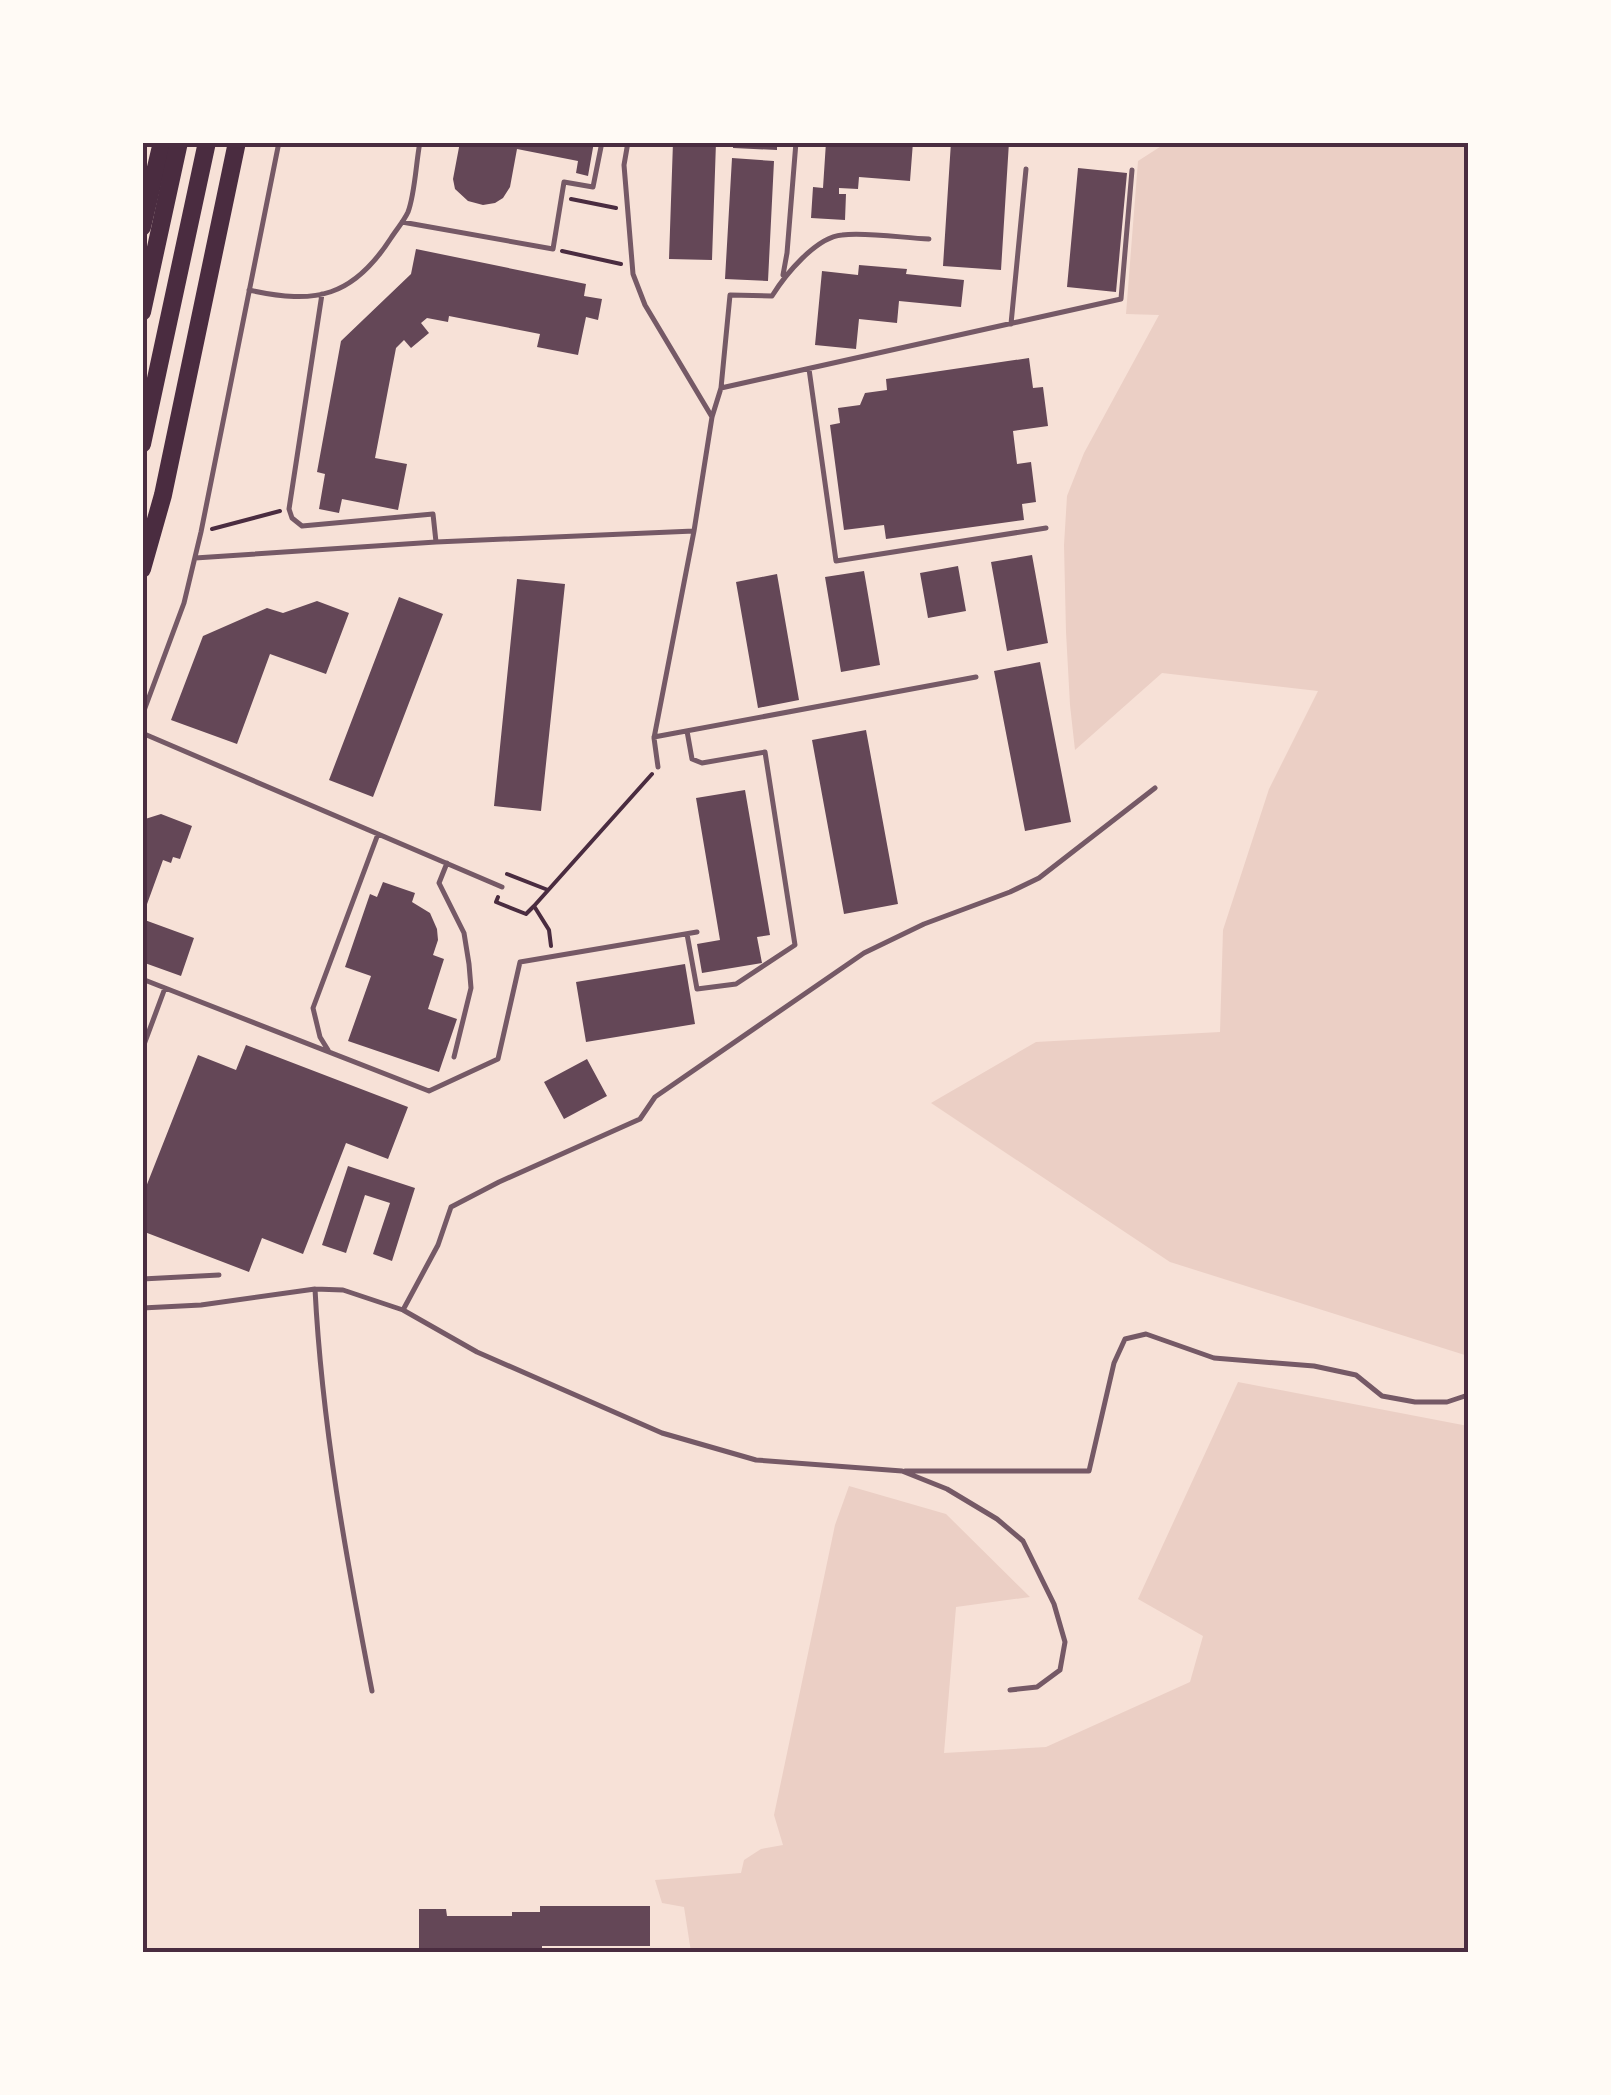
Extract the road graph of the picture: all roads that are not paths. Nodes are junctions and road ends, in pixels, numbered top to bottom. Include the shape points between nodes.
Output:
1 (162, 142) edge
2 (170, 142) edge
3 (179, 142) edge
4 (206, 142) edge
5 (237, 142) edge
6 (279, 142) edge
7 (420, 142) edge
8 (602, 142) edge
9 (628, 142) edge
10 (796, 142) edge
11 (1026, 169) dead end
12 (1132, 170) dead end
13 (402, 222) junction
14 (142, 227) edge
15 (930, 239) dead end
16 (783, 278) junction
17 (149, 284) junction
18 (249, 290) junction
19 (322, 294) junction
20 (142, 312) edge
21 (1011, 324) junction
22 (809, 368) junction
23 (721, 388) junction
24 (712, 417) junction
25 (142, 444) edge
26 (1046, 528) dead end
27 (694, 531) junction
28 (436, 542) junction
29 (195, 558) junction
30 (142, 570) edge
31 (976, 678) dead end
32 (142, 716) edge
33 (687, 731) junction
34 (142, 733) edge
35 (654, 738) junction
36 (658, 767) road end
37 (1155, 788) dead end
38 (378, 834) junction
39 (447, 863) junction
40 (502, 887) road end
41 (696, 932) dead end
42 (686, 934) junction
43 (142, 979) edge
44 (165, 988) junction
45 (142, 1050) edge
46 (330, 1052) junction
47 (454, 1057) dead end
48 (220, 1275) dead end
49 (142, 1279) edge
50 (315, 1289) junction
51 (142, 1308) edge
52 (403, 1310) junction
53 (1468, 1394) edge
54 (902, 1471) junction
55 (1010, 1690) dead end
56 (372, 1691) dead end

1 - 14 main road
2 - 17 main road
3 - 17 main road
4 - 25 main road
5 - 30 main road
6 - 18 lane
7 - 13 lane
8 - 13 lane via 593,188 564,182 553,249
9 - 24 lane via 632,266 644,304
10 - 16 lane
11 - 21 lane
12 - 21 lane via 1121,300
13 - 19 lane via 356,280
15 - 16 lane via 839,234
16 - 23 lane via 772,296 730,294
17 - 20 main road
18 - 19 lane
18 - 29 lane
19 - 28 lane via 292,518 302,526 433,514
21 - 22 lane
22 - 23 lane
22 - 26 lane via 836,561
23 - 24 lane
24 - 27 lane
27 - 28 lane
27 - 35 lane
28 - 29 lane
29 - 32 lane
31 - 33 lane
33 - 35 lane
33 - 42 lane via 692,759 702,763 764,752 796,945 736,984 696,989
34 - 38 lane
35 - 36 lane
37 - 52 lane via 1039,878 864,953 655,1098 640,1119 451,1208
38 - 39 lane
38 - 46 lane via 313,1008
39 - 40 lane
39 - 47 lane via 439,883 464,932 472,988
41 - 42 lane
42 - 46 lane via 520,962 498,1059 430,1091
43 - 44 lane
44 - 45 lane
44 - 46 lane
48 - 49 lane
50 - 51 lane
50 - 52 lane via 343,1290
50 - 56 lane via 329,1446
52 - 54 lane via 477,1352 662,1433 756,1460
53 - 54 lane via 1414,1402 1382,1396 1356,1375 1214,1358 1146,1334 1125,1339 1114,1363 1089,1471
54 - 55 lane via 947,1489 1024,1541 1065,1642 1060,1670 1037,1688

